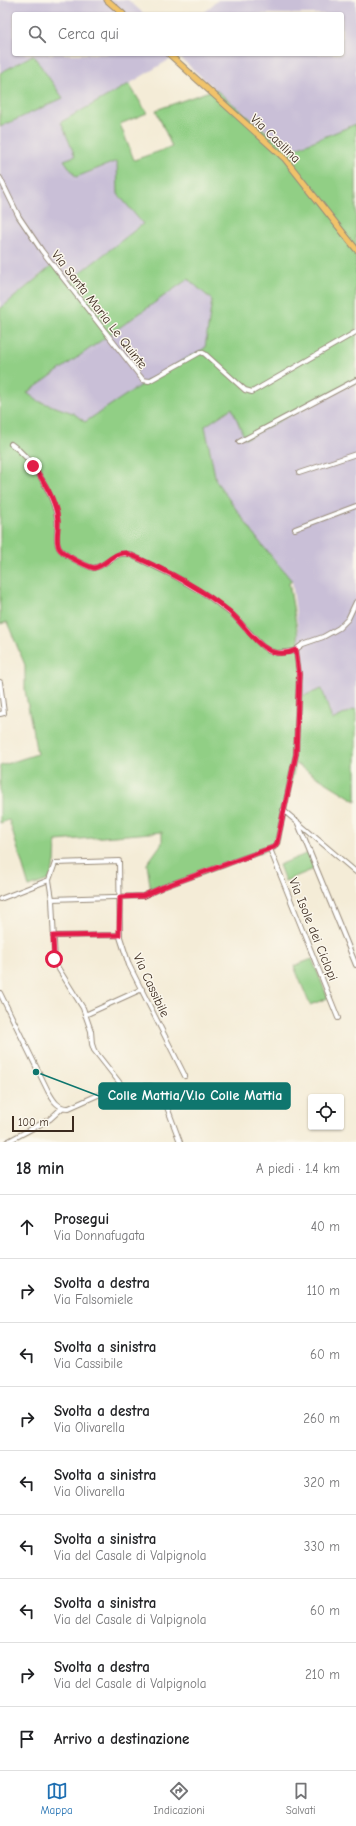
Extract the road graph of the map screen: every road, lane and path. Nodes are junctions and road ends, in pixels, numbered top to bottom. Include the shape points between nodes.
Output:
1 (107, 0) edge
2 (121, 12) edge
3 (171, 56) edge
4 (0, 178) edge
5 (356, 249) edge
6 (356, 332) edge
7 (356, 380) edge
8 (239, 442) dead end
9 (11, 444) dead end
10 (356, 454) edge
11 (299, 473) dead end
12 (356, 506) edge
13 (295, 529) dead end
14 (356, 602) edge
15 (296, 650) junction
16 (0, 682) edge
17 (0, 714) edge
18 (283, 810) junction
19 (297, 820) junction
20 (270, 849) junction
21 (356, 872) edge
22 (49, 880) junction
23 (120, 897) junction
24 (0, 899) edge
25 (52, 899) junction
26 (119, 935) junction
27 (53, 936) junction
28 (356, 965) edge
29 (142, 989) junction
30 (0, 993) edge
31 (85, 1015) junction
32 (338, 1018) dead end
33 (185, 1076) dead end
34 (123, 1087) junction
35 (62, 1108) junction
36 (7, 1142) edge
37 (180, 1142) edge

1 - 2 main road
3 - 5 main road, Via Casilina via 285,159
4 - 6 street, Via Santa Maria Le Quinte via 19,217 42,251 144,380 149,381 201,352 245,390 252,392
7 - 8 street
9 - 15 street via 26,457 49,494 58,518 58,546 63,552 94,568 120,554 128,554 176,577 211,598 235,617 267,649 279,653
10 - 11 street
12 - 13 street
14 - 15 street via 348,618 339,628
15 - 18 street via 299,674 298,735
16 - 17 street via 4,713
18 - 19 street
18 - 20 street via 277,843
19 - 21 street
19 - 28 street
20 - 23 street via 143,896
20 - 32 street, Via Isole dei Ciclopi
22 - 23 street, Via Cassibile via 55,863 119,861
22 - 24 street
22 - 25 street
23 - 25 street
23 - 26 street, Via Cassibile
25 - 27 street
26 - 27 street
26 - 29 street, Via Cassibile via 129,965
27 - 31 street via 56,965
29 - 31 street
29 - 33 street, Via Cassibile
30 - 35 street via 50,1094
31 - 34 street via 94,1050
34 - 35 street via 102,1093 71,1108
34 - 37 street via 148,1086 158,1091 170,1112
35 - 36 street via 50,1119

